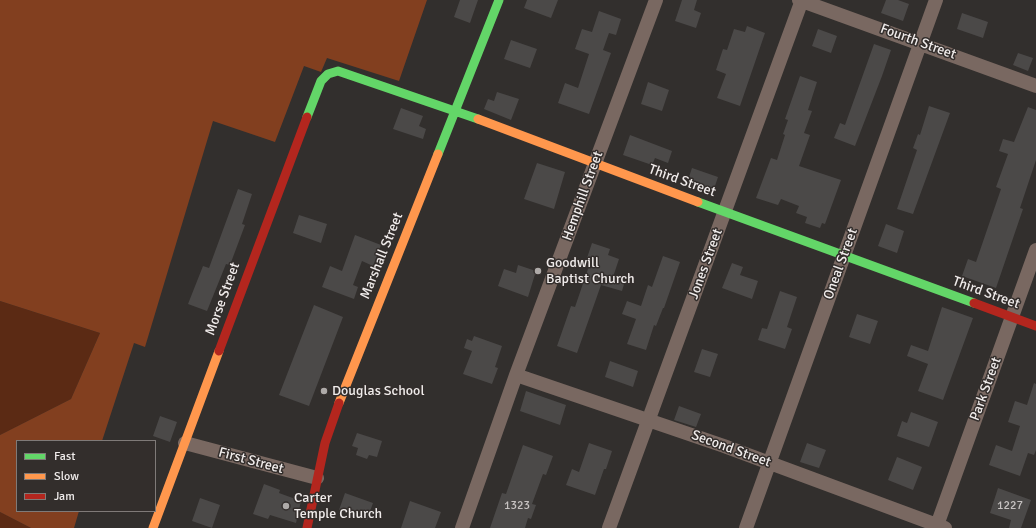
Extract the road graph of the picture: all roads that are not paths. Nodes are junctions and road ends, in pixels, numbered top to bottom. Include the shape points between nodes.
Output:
1 (499, 0) edge
2 (656, 0) edge
3 (801, 0) edge
4 (936, 0) edge
5 (921, 42) junction
6 (321, 81) joint
7 (1036, 86) edge
8 (455, 110) junction
9 (595, 164) junction
10 (726, 211) junction
11 (1036, 250) edge
12 (845, 255) junction
13 (1012, 317) junction
14 (1036, 326) edge
15 (516, 376) junction
16 (649, 421) junction
17 (184, 443) junction
18 (770, 463) junction
19 (318, 478) junction
20 (939, 527) edge
21 (153, 528) edge
22 (308, 528) edge
23 (462, 528) edge
24 (609, 528) edge
25 (746, 528) edge

1 - 8 street, Marshall Street
2 - 9 street, Hemphill Street
3 - 5 street, Fourth Street
3 - 10 street, Jones Street
4 - 5 street, Oneal Street
5 - 7 street, Fourth Street
5 - 12 street, Oneal Street
6 - 8 street, Third Street via 332,72 345,72
6 - 17 street, Morse Street
8 - 9 street, Third Street
8 - 19 street, Marshall Street via 337,407 325,443
9 - 10 street, Third Street
9 - 15 street, Hemphill Street
10 - 12 street, Third Street
10 - 16 street, Jones Street
11 - 13 street, Park Street
12 - 13 street, Third Street
12 - 18 street, Oneal Street
13 - 14 street, Third Street
13 - 20 street, Park Street
15 - 16 street, Second Street
15 - 23 street, Hemphill Street
16 - 18 street, Second Street
16 - 24 street, Jones Street
17 - 19 street, First Street
17 - 21 street, Morse Street
18 - 20 street, Second Street
18 - 25 street, Oneal Street
19 - 22 street, Marshall Street

